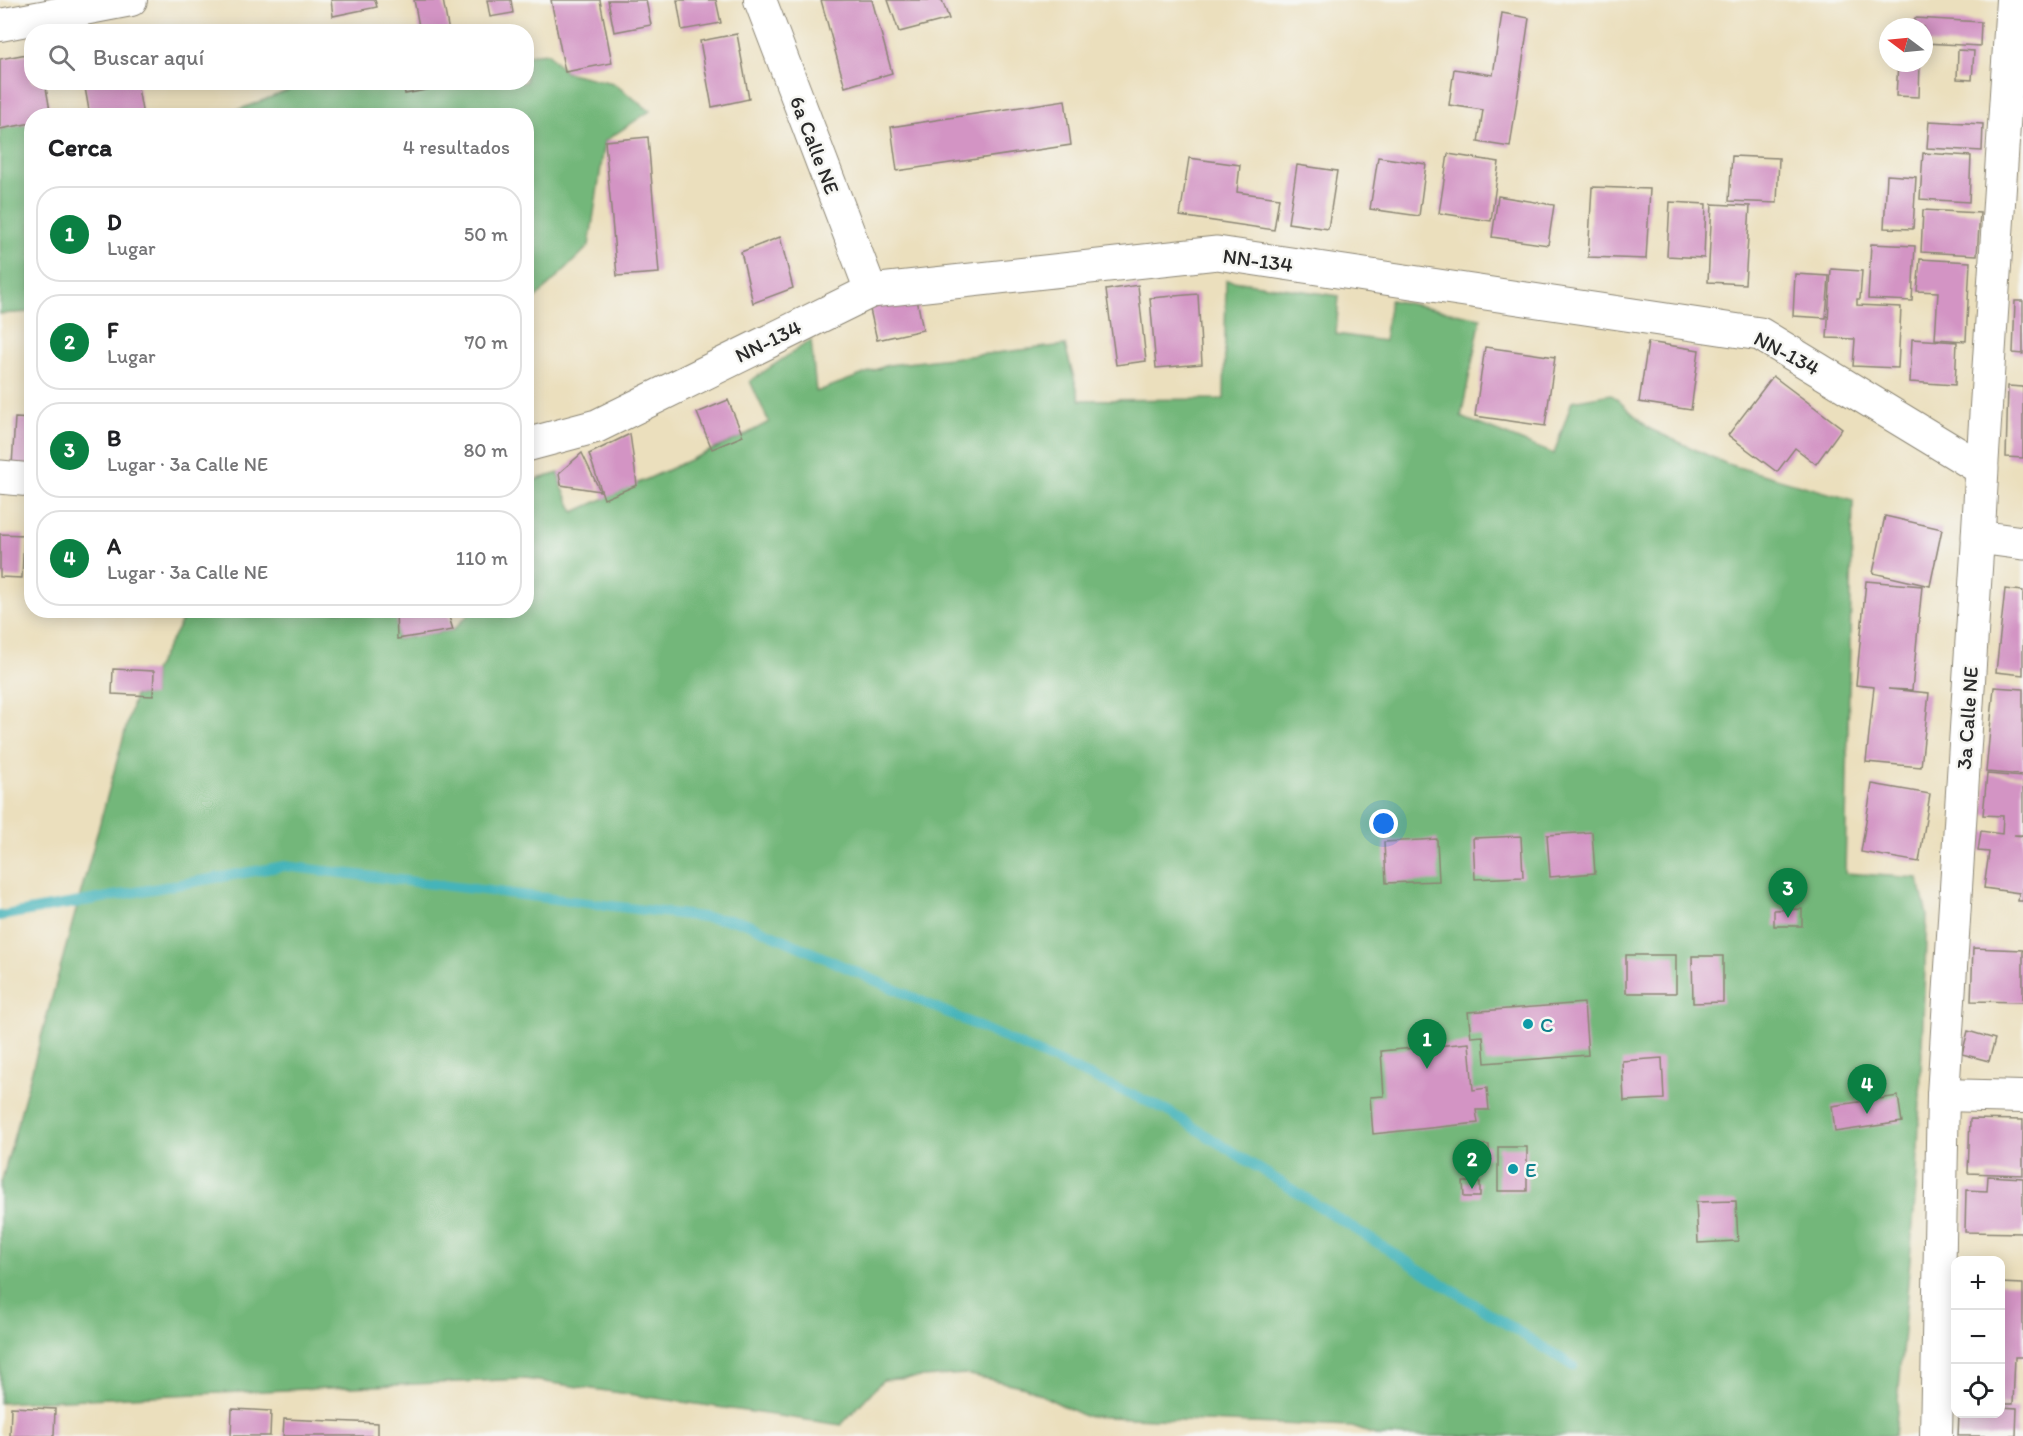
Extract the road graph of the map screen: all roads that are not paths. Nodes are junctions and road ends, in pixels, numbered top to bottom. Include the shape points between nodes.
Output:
1 (131, 0) edge
2 (760, 0) edge
3 (2015, 12) edge
4 (0, 25) edge
5 (871, 291) junction
6 (534, 443) edge
7 (1982, 469) junction
8 (0, 477) edge
9 (24, 479) edge
10 (1978, 537) junction
11 (2023, 543) edge
12 (1943, 1095) junction
13 (2023, 1097) edge
14 (1936, 1436) edge

1 - 4 street
2 - 5 street, 6a Calle NE
3 - 7 street, 3a Calle NE
5 - 6 street, NN-134 / NN-134 via 597,426
5 - 7 street, NN-134 / NN-134 via 1217,253 1760,334
7 - 10 street, 3a Calle NE
8 - 9 street
10 - 11 street
10 - 12 street, 3a Calle NE
12 - 13 street
12 - 14 street, 3a Calle NE

